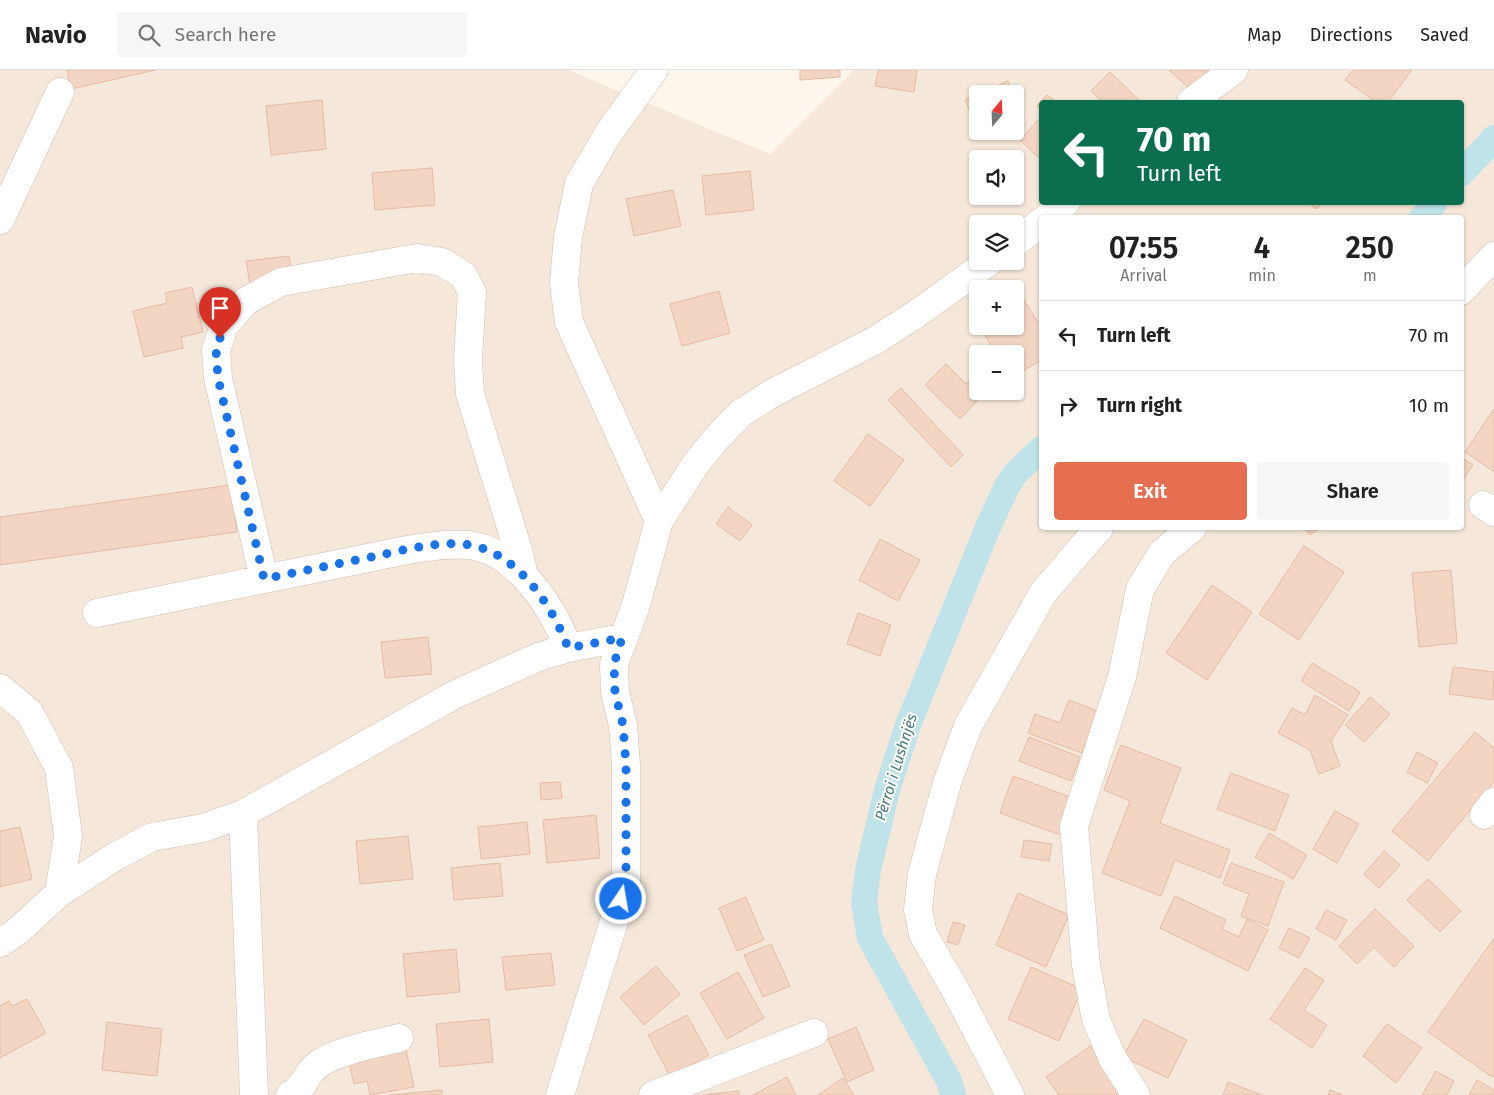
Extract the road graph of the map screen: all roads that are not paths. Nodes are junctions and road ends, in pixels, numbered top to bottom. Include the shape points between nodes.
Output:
1 (654, 70) edge
2 (1234, 70) edge
3 (60, 92) dead end
4 (1194, 100) edge
5 (1062, 205) edge
6 (1051, 215) edge
7 (0, 220) edge
8 (1039, 224) edge
9 (1024, 235) edge
10 (1494, 256) edge
11 (978, 270) edge
12 (1464, 288) edge
13 (659, 521) junction
14 (1097, 530) edge
15 (1190, 530) edge
16 (524, 576) junction
17 (264, 579) junction
18 (97, 613) dead end
19 (622, 638) junction
20 (568, 648) junction
21 (0, 688) edge
22 (242, 814) junction
23 (59, 892) junction
24 (0, 943) edge
25 (814, 1033) dead end
26 (398, 1038) dead end
27 (254, 1095) edge
28 (290, 1095) edge
29 (560, 1095) edge
30 (653, 1095) edge
31 (1010, 1095) edge
32 (1136, 1095) edge

1 - 13 street via 608,134 579,184 568,237 564,282 569,322
2 - 4 street
3 - 7 street
5 - 6 street
8 - 9 street
10 - 12 street
11 - 13 street via 874,341 741,413 695,465
13 - 19 street via 636,605
14 - 31 street via 1043,593 976,710 962,738 947,783 922,874 918,910 922,934
15 - 32 street via 1162,553 1140,589 1122,676 1074,826 1086,965 1096,1020 1113,1058
16 - 17 street via 487,550 470,545 443,544
16 - 17 street via 470,394 468,360 472,292 463,275 456,270 442,262 417,258 281,282 246,301 224,326 216,350 218,378
16 - 20 street via 552,614
17 - 18 street
19 - 20 street
19 - 29 street via 614,664 626,765 626,884
20 - 22 street via 538,657 454,695
21 - 23 street via 29,712 59,768 68,836
22 - 23 street via 203,828 152,838 116,856
22 - 27 street
23 - 24 street via 19,930
25 - 30 street
26 - 28 street via 329,1058 315,1067 299,1091

